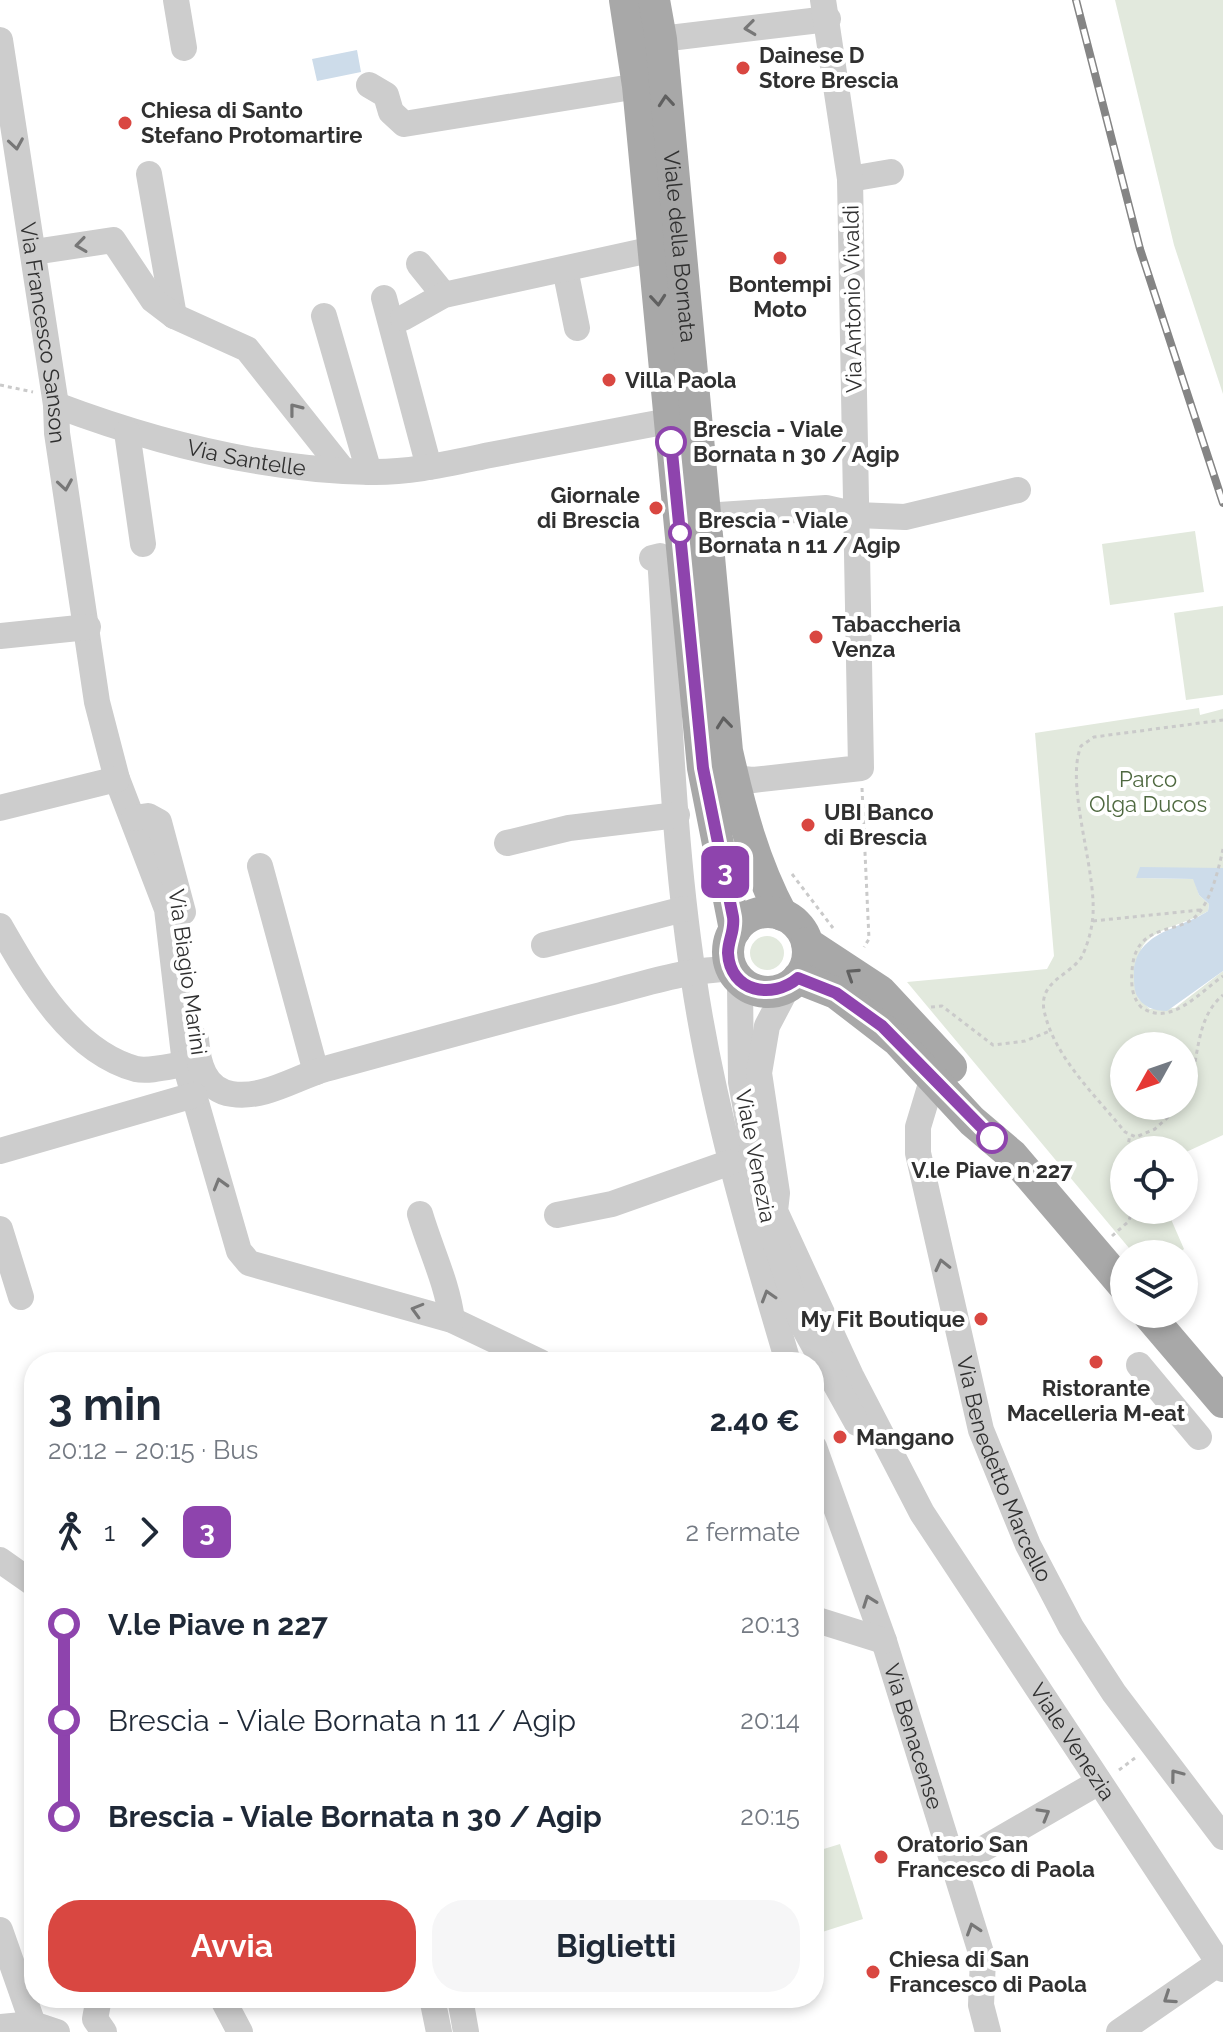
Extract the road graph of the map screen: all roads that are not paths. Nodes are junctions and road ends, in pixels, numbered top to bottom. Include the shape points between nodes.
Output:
1 (176, 0) edge
2 (625, 0) edge
3 (654, 0) edge
4 (825, 10) edge
5 (661, 39) junction
6 (0, 42) edge
7 (184, 48) dead end
8 (369, 85) dead end
9 (638, 86) junction
10 (891, 172) dead end
11 (149, 174) dead end
12 (850, 179) junction
13 (654, 249) junction
14 (34, 252) junction
15 (419, 264) dead end
16 (565, 269) junction
17 (444, 295) junction
18 (384, 298) dead end
19 (174, 316) junction
20 (324, 316) dead end
21 (403, 318) dead end
22 (577, 328) dead end
23 (51, 400) junction
24 (669, 421) junction
25 (127, 432) junction
26 (429, 467) junction
27 (356, 471) junction
28 (1018, 490) dead end
29 (857, 515) junction
30 (704, 516) junction
31 (143, 544) dead end
32 (652, 558) dead end
33 (88, 627) junction
34 (0, 636) edge
35 (733, 778) junction
36 (117, 779) junction
37 (0, 808) edge
38 (677, 815) junction
39 (134, 818) junction
40 (507, 843) dead end
41 (260, 866) dead end
42 (684, 909) junction
43 (782, 915) junction
44 (0, 926) edge
45 (807, 943) junction
46 (544, 945) dead end
47 (723, 961) junction
48 (793, 982) junction
49 (185, 1064) junction
50 (937, 1066) junction
51 (316, 1072) junction
52 (194, 1095) junction
53 (0, 1151) edge
54 (731, 1162) junction
55 (775, 1211) junction
56 (420, 1214) dead end
57 (557, 1215) dead end
58 (0, 1229) edge
59 (1110, 1270) edge
60 (21, 1297) dead end
61 (452, 1320) junction
62 (803, 1326) junction
63 (1156, 1328) edge
64 (519, 1352) edge
65 (787, 1352) edge
66 (794, 1352) edge
67 (812, 1352) edge
68 (824, 1375) edge
69 (1188, 1386) junction
70 (1223, 1402) edge
71 (824, 1475) edge
72 (922, 1513) junction
73 (0, 1560) edge
74 (24, 1577) edge
75 (824, 1622) edge
76 (884, 1641) junction
77 (1099, 1782) junction
78 (1223, 1837) edge
79 (952, 1867) junction
80 (0, 1930) edge
81 (1221, 1966) edge
82 (24, 1982) edge
83 (36, 2008) edge
84 (97, 2008) edge
85 (227, 2008) edge
86 (434, 2008) edge
87 (462, 2008) edge
88 (0, 2027) edge
89 (45, 2028) edge
90 (104, 2032) edge
91 (240, 2032) edge
92 (439, 2032) edge
93 (466, 2032) edge
94 (988, 2032) edge
95 (1119, 2032) edge

1 - 7 street
2 - 9 main road, Viale della Bornata
3 - 5 main road, Viale della Bornata
4 -> 5 street, Via Antonio Vivaldi
4 - 12 street, Via Antonio Vivaldi
30 -> 5 main road, Viale della Bornata
6 -> 14 street, Via Francesco Sanson
8 - 9 street via 386,95 391,112 404,124
9 - 13 main road, Viale della Bornata
10 - 12 street, Via Antonio Vivaldi
11 - 19 street
12 - 29 street, Via Antonio Vivaldi
13 - 16 street, Viale della Bornata
13 -> 24 main road, Viale della Bornata
19 -> 14 street via 153,300 113,240
14 - 23 street, Via Francesco Sanson
15 - 17 street
16 - 17 street, Viale della Bornata
16 - 22 street
17 - 21 street, Viale della Bornata
18 - 26 street
27 -> 19 street via 247,349
20 - 27 street
23 - 25 street, Via Santelle
23 -> 33 street, Via Francesco Sanson
24 - 26 street, Via Santelle
24 - 47 main road, Viale della Bornata
25 - 27 street, Via Santelle via 304,468
25 - 31 street
26 - 27 street, Via Santelle
28 - 29 street via 905,517
29 - 30 street via 826,508
29 - 35 street, Via Antonio Vivaldi via 861,768
35 -> 30 main road, Viale della Bornata
32 - 38 street via 660,556
33 - 34 street
33 - 36 street, Via Francesco Sanson via 97,702
35 - 43 main road, Viale della Bornata via 761,877
36 - 37 street
36 - 39 street, Via Francesco Sanson
38 - 40 street via 569,828
38 - 42 street
39 - 49 street, Via Francesco Sanson via 167,909
39 - 51 street, Via Biagio Marini via 148,816 159,822 182,902 197,1058 207,1080 229,1094 252,1096
41 - 51 street
42 - 46 street
42 - 47 street
43 - 45 main road via 802,931
43 - 47 main road via 756,914
44 - 49 street via 28,973 83,1040 138,1070
45 - 48 main road via 804,968
50 -> 45 main road via 880,991
47 - 48 main road via 763,992
47 - 51 street, Via Biagio Marini
47 - 54 street
47 - 62 street, Viale Venezia via 745,1111 777,1257
48 - 50 main road via 836,993
48 - 55 street, Viale Venezia via 767,1026 759,1073 777,1193
49 - 52 street, Via Francesco Sanson
50 - 59 main road via 987,1112 1012,1155
78 -> 50 street, Via Benedetto Marcello via 1071,1627 1028,1545 981,1430 918,1153 918,1127
52 - 53 street
61 -> 52 street, Via Francesco Sanson via 249,1263 239,1251
54 - 57 street, Viale Venezia via 612,1204
65 -> 54 street
55 - 62 street, Viale Venezia
55 - 72 street, Viale Venezia
56 - 61 street via 447,1284
58 - 60 street
61 - 64 street
62 - 66 street
62 - 67 street, Viale Venezia
63 - 69 main road
68 - 72 street, Viale Venezia via 891,1479
69 - 69 street via 1158,1373 1144,1371 1192,1430
69 - 70 main road
76 -> 71 street, Via Benacense
72 - 77 street, Viale Venezia
73 - 74 street
75 - 76 street
76 - 79 street, Via Benacense
79 -> 77 street
77 - 81 street, Viale Venezia
94 -> 79 street, Via Benacense via 981,2005 983,1959
80 - 82 street
81 -> 95 street
83 - 89 street
84 - 90 street via 95,2019
85 - 91 street
86 - 92 street
87 - 93 street
88 - 89 street

